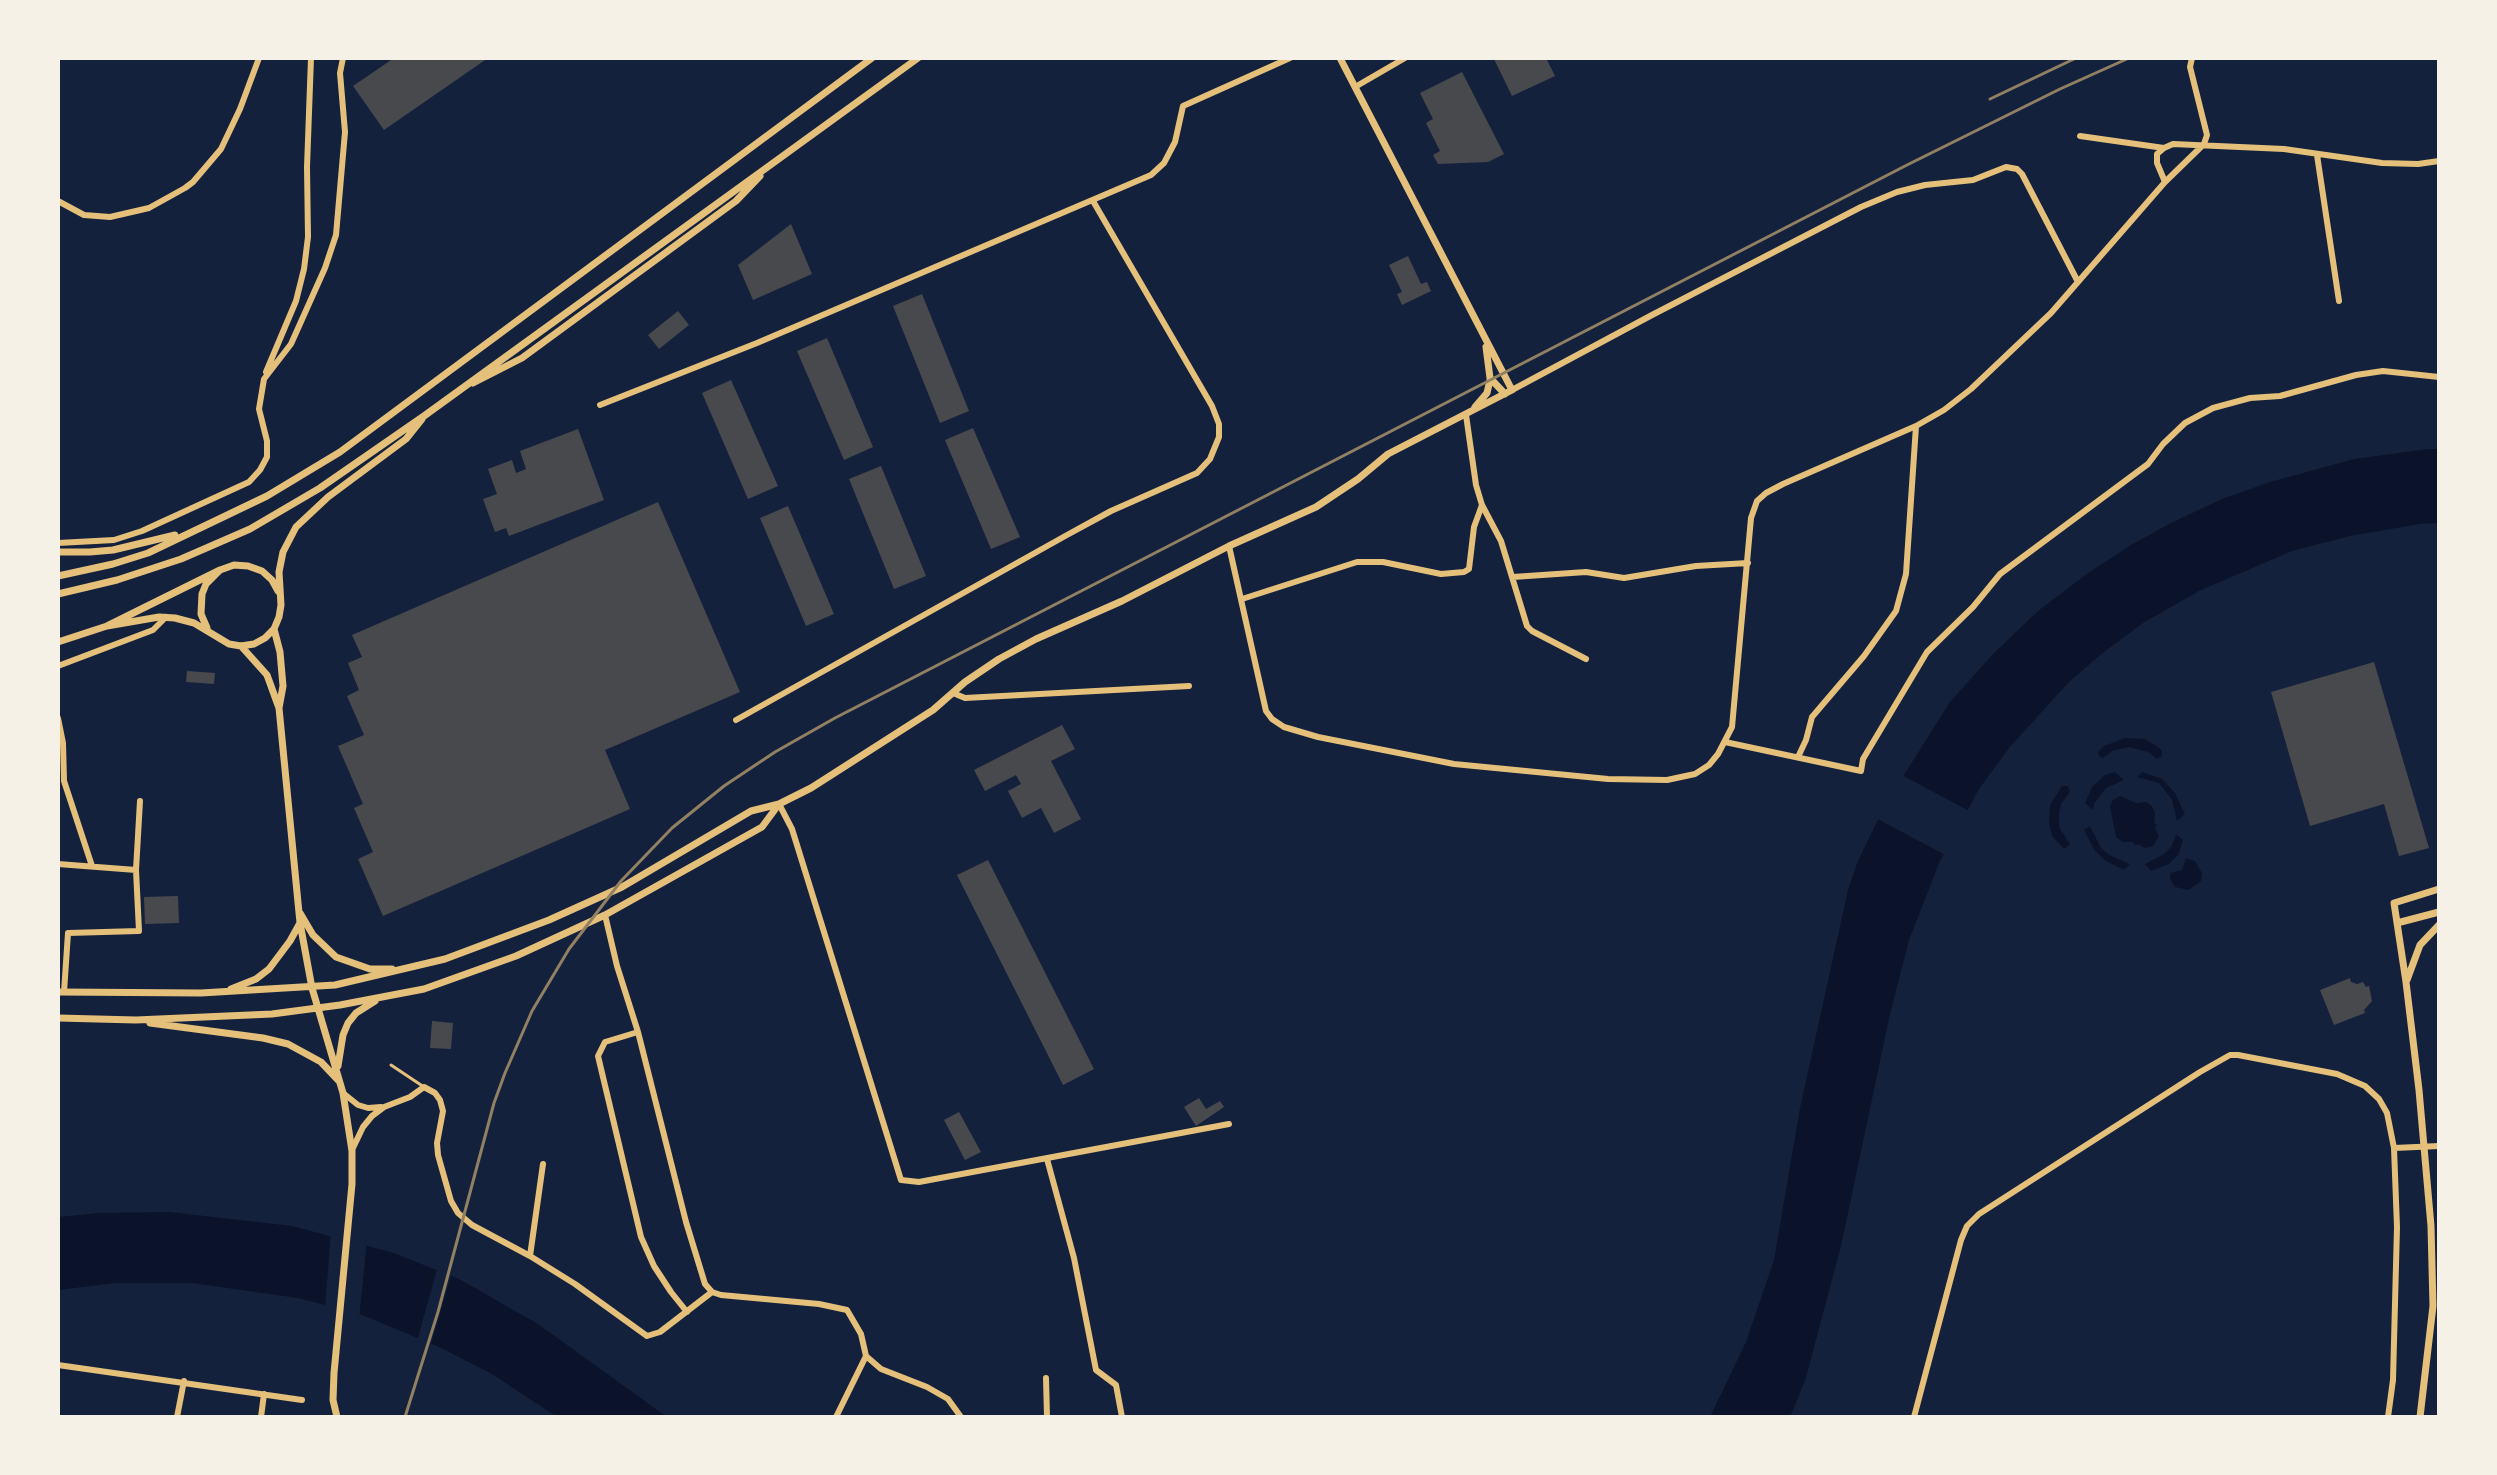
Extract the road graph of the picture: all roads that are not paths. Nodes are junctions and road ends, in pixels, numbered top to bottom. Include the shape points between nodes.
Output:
1 (259, 58) edge
2 (311, 58) edge
3 (343, 58) edge
4 (872, 58) edge
5 (918, 58) edge
6 (1290, 58) edge
7 (1340, 58) edge
8 (1405, 58) edge
9 (2192, 58) edge
10 (1355, 87) junction
11 (2080, 136) dead end
12 (2204, 144) junction
13 (2164, 148) junction
14 (2317, 155) junction
15 (2439, 161) edge
16 (2165, 182) junction
17 (58, 201) edge
18 (1093, 201) junction
19 (2078, 282) junction
20 (2339, 301) dead end
21 (1485, 341) junction
22 (2439, 377) edge
23 (1490, 378) junction
24 (264, 379) junction
25 (1508, 392) junction
26 (600, 405) dead end
27 (1466, 415) junction
28 (424, 416) junction
29 (1916, 426) junction
30 (1482, 505) junction
31 (192, 530) junction
32 (58, 543) edge
33 (1229, 546) junction
34 (58, 552) edge
35 (1748, 563) junction
36 (220, 570) junction
37 (58, 576) edge
38 (1513, 577) junction
39 (279, 593) junction
40 (58, 594) edge
41 (1242, 599) junction
42 (166, 617) junction
43 (107, 626) junction
44 (274, 629) junction
45 (210, 632) junction
46 (58, 642) edge
47 (241, 646) junction
48 (1586, 659) dead end
49 (58, 666) edge
50 (1189, 686) dead end
51 (953, 693) junction
52 (279, 708) junction
53 (58, 718) edge
54 (736, 720) dead end
55 (1725, 742) junction
56 (1798, 757) junction
57 (61, 781) edge
58 (140, 801) dead end
59 (779, 804) junction
60 (58, 864) edge
61 (92, 866) junction
62 (136, 870) junction
63 (2439, 889) edge
64 (298, 910) junction
65 (2439, 912) edge
66 (605, 915) junction
67 (300, 923) junction
68 (2397, 923) junction
69 (2439, 925) edge
70 (406, 970) junction
71 (2406, 982) junction
72 (312, 988) junction
73 (61, 992) edge
74 (201, 993) junction
75 (379, 998) junction
76 (318, 1009) junction
77 (58, 1018) edge
78 (136, 1020) junction
79 (638, 1032) junction
80 (391, 1065) dead end
81 (337, 1072) junction
82 (340, 1082) junction
83 (424, 1087) junction
84 (343, 1093) junction
85 (384, 1107) junction
86 (1229, 1124) dead end
87 (2439, 1146) edge
88 (2394, 1148) junction
89 (2425, 1148) junction
90 (352, 1151) junction
91 (1047, 1159) junction
92 (543, 1164) dead end
93 (530, 1256) junction
94 (712, 1292) junction
95 (687, 1312) junction
96 (866, 1356) junction
97 (58, 1365) edge
98 (1046, 1378) dead end
99 (184, 1381) junction
100 (264, 1394) junction
101 (302, 1400) dead end
102 (177, 1417) edge
103 (261, 1417) edge
104 (337, 1417) edge
105 (836, 1417) edge
106 (961, 1417) edge
107 (1047, 1417) edge
108 (1122, 1417) edge
109 (1914, 1417) edge
110 (2388, 1417) edge
111 (2420, 1417) edge

1 - 17 street via 221,149 185,188 149,208 110,217 84,215
2 - 24 street via 304,269
3 - 24 street via 345,132 336,235 291,344
4 - 31 street via 340,452 267,496
5 - 28 street via 764,170 736,201 522,358 466,386
6 - 18 street via 1183,106 1164,163 1151,175
7 - 10 street
8 - 10 street
9 - 12 street via 2207,135
10 - 21 street
11 - 13 street
12 - 13 street
12 - 14 street
12 - 16 street
13 - 16 street via 2157,163
14 - 15 street via 2382,163
14 - 20 street
16 - 19 street
18 - 26 street
18 - 54 street via 1212,406 1219,437 1210,459 1197,473 1089,523
19 - 25 street via 2022,174 2006,167 1973,180 1897,192 1861,207
19 - 29 street via 1958,400
21 - 23 street
21 - 25 street
22 - 56 street via 2383,371 2356,375 2213,408 2185,423 2148,464 2000,574 1927,652 1863,759 1861,771
23 - 25 street
23 - 27 street via 1487,393
24 - 32 street via 259,409 267,457 249,482 114,540
25 - 27 street
27 - 30 street
27 - 33 street via 1388,454 1316,507
28 - 39 street via 406,439 296,527 283,552
28 - 40 street via 250,529 168,563
29 - 35 street via 1766,493 1752,512
29 - 56 street via 1906,574 1896,611 1812,717
30 - 38 street
30 - 41 street via 1469,569 1464,572 1441,574 1357,562
31 - 34 street via 113,550
31 - 37 street via 148,553
33 - 41 street
33 - 51 street via 1036,639
35 - 38 street via 1624,578 1586,572
35 - 55 street via 1732,727
36 - 39 street via 234,565 262,571
36 - 43 street
36 - 45 street via 206,584 200,604
38 - 48 street via 1527,626
39 - 44 street
41 - 55 street via 1266,711 1284,727 1454,764 1667,780 1709,765
42 - 43 street
42 - 45 street via 185,619
42 - 49 street via 153,630
43 - 46 street
44 - 47 street via 254,644
44 - 52 street via 283,686
45 - 47 street
47 - 52 street via 267,675
50 - 51 street via 965,698
51 - 59 street via 860,758
52 - 64 street
53 - 57 street
55 - 56 street
57 - 61 street
58 - 62 street
59 - 66 street via 762,827
59 - 70 street via 751,811 622,887 549,920
59 - 91 street via 792,829 901,1180 919,1182
60 - 61 street
61 - 62 street
62 - 73 street via 139,931 68,933
63 - 68 street via 2394,903
64 - 67 street
64 - 70 street via 313,935 336,957 370,969
65 - 68 street
66 - 75 street via 516,956 424,989
66 - 79 street
67 - 72 street
67 - 74 street via 273,964 256,979
68 - 71 street
69 - 71 street via 2420,945
70 - 72 street
71 - 89 street
72 - 74 street
72 - 76 street
73 - 74 street
75 - 76 street
75 - 81 street via 348,1023
76 - 78 street
76 - 81 street
77 - 78 street
78 - 82 street via 288,1044 321,1062
79 - 94 street via 686,1222
79 - 95 street via 605,1042 598,1056 641,1237 654,1266
80 - 83 lane
81 - 82 street
82 - 84 street
83 - 85 street
83 - 93 street via 435,1093 443,1111 437,1152 458,1213
84 - 85 street via 358,1105
84 - 90 street
85 - 90 street via 367,1120
86 - 91 street
87 - 89 street
88 - 89 street
88 - 109 street via 2387,1113 2365,1086 2337,1074 2262,1058 2230,1055 2213,1064 1967,1226
88 - 110 street via 2395,1330
89 - 111 street via 2433,1306
90 - 104 street via 333,1400
91 - 108 street via 1096,1370 1116,1385
92 - 93 street
93 - 95 street via 647,1336
94 - 95 street
94 - 96 street via 847,1310
96 - 105 street
96 - 106 street via 881,1369 948,1399
97 - 99 street
98 - 107 street
99 - 100 street
99 - 102 street
100 - 101 street
100 - 103 street

